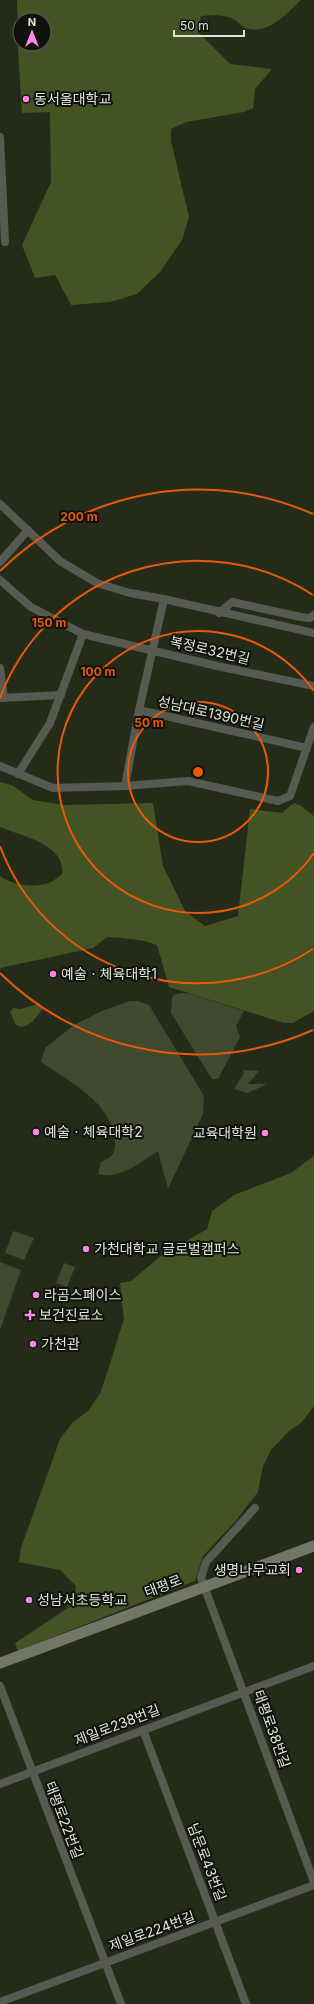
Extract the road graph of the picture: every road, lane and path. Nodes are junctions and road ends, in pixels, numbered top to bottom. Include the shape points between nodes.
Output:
1 (0, 137) edge
2 (5, 242) dead end
3 (0, 504) edge
4 (28, 530) junction
5 (0, 562) edge
6 (0, 580) edge
7 (164, 599) junction
8 (219, 612) junction
9 (314, 615) edge
10 (314, 633) edge
11 (83, 634) junction
12 (152, 650) junction
13 (0, 668) edge
14 (314, 686) edge
15 (61, 695) junction
16 (2, 698) edge
17 (139, 710) junction
18 (314, 728) edge
19 (307, 748) junction
20 (0, 766) edge
21 (18, 774) junction
22 (125, 786) junction
23 (256, 1508) dead end
24 (314, 1546) edge
25 (204, 1587) junction
26 (0, 1663) edge
27 (314, 1666) edge
28 (0, 1686) edge
29 (244, 1691) junction
30 (143, 1730) junction
31 (31, 1772) junction
32 (0, 1784) edge
33 (314, 1882) edge
34 (314, 1886) edge
35 (215, 1922) junction
36 (105, 1963) junction
37 (0, 2002) edge
38 (121, 2004) edge
39 (246, 2004) edge

1 - 2 street
3 - 4 street
4 - 5 street
4 - 7 street via 60,561 98,583 130,593
6 - 11 street via 31,607
7 - 8 street
7 - 12 street, 복정로32번길
8 - 9 street via 232,602 301,617 310,618
8 - 10 street
11 - 12 street
11 - 15 street
12 - 14 street, 복정로32번길
12 - 17 street
13 - 16 street
15 - 16 street
15 - 21 street via 50,724
17 - 19 street, 성남대로1390번길
17 - 22 street, 성남대로1390번길
18 - 19 street
19 - 22 street via 290,796 278,801 188,780
20 - 21 street
21 - 22 street via 53,788
23 - 25 street via 206,1562 201,1578
24 - 25 main road, 태평로
25 - 26 main road, 태평로
25 - 29 street, 태평로38번길
27 - 29 street, 제일로238번길
28 - 31 street, 태평로22번길
29 - 30 street, 제일로238번길
29 - 33 street, 태평로38번길
30 - 31 street, 제일로238번길
30 - 35 street, 남문로43번길
31 - 32 street, 제일로238번길
31 - 36 street, 태평로22번길
34 - 35 street, 제일로224번길
35 - 36 street, 제일로224번길
35 - 39 street, 남문로43번길
36 - 37 street, 제일로224번길
36 - 38 street, 태평로22번길

